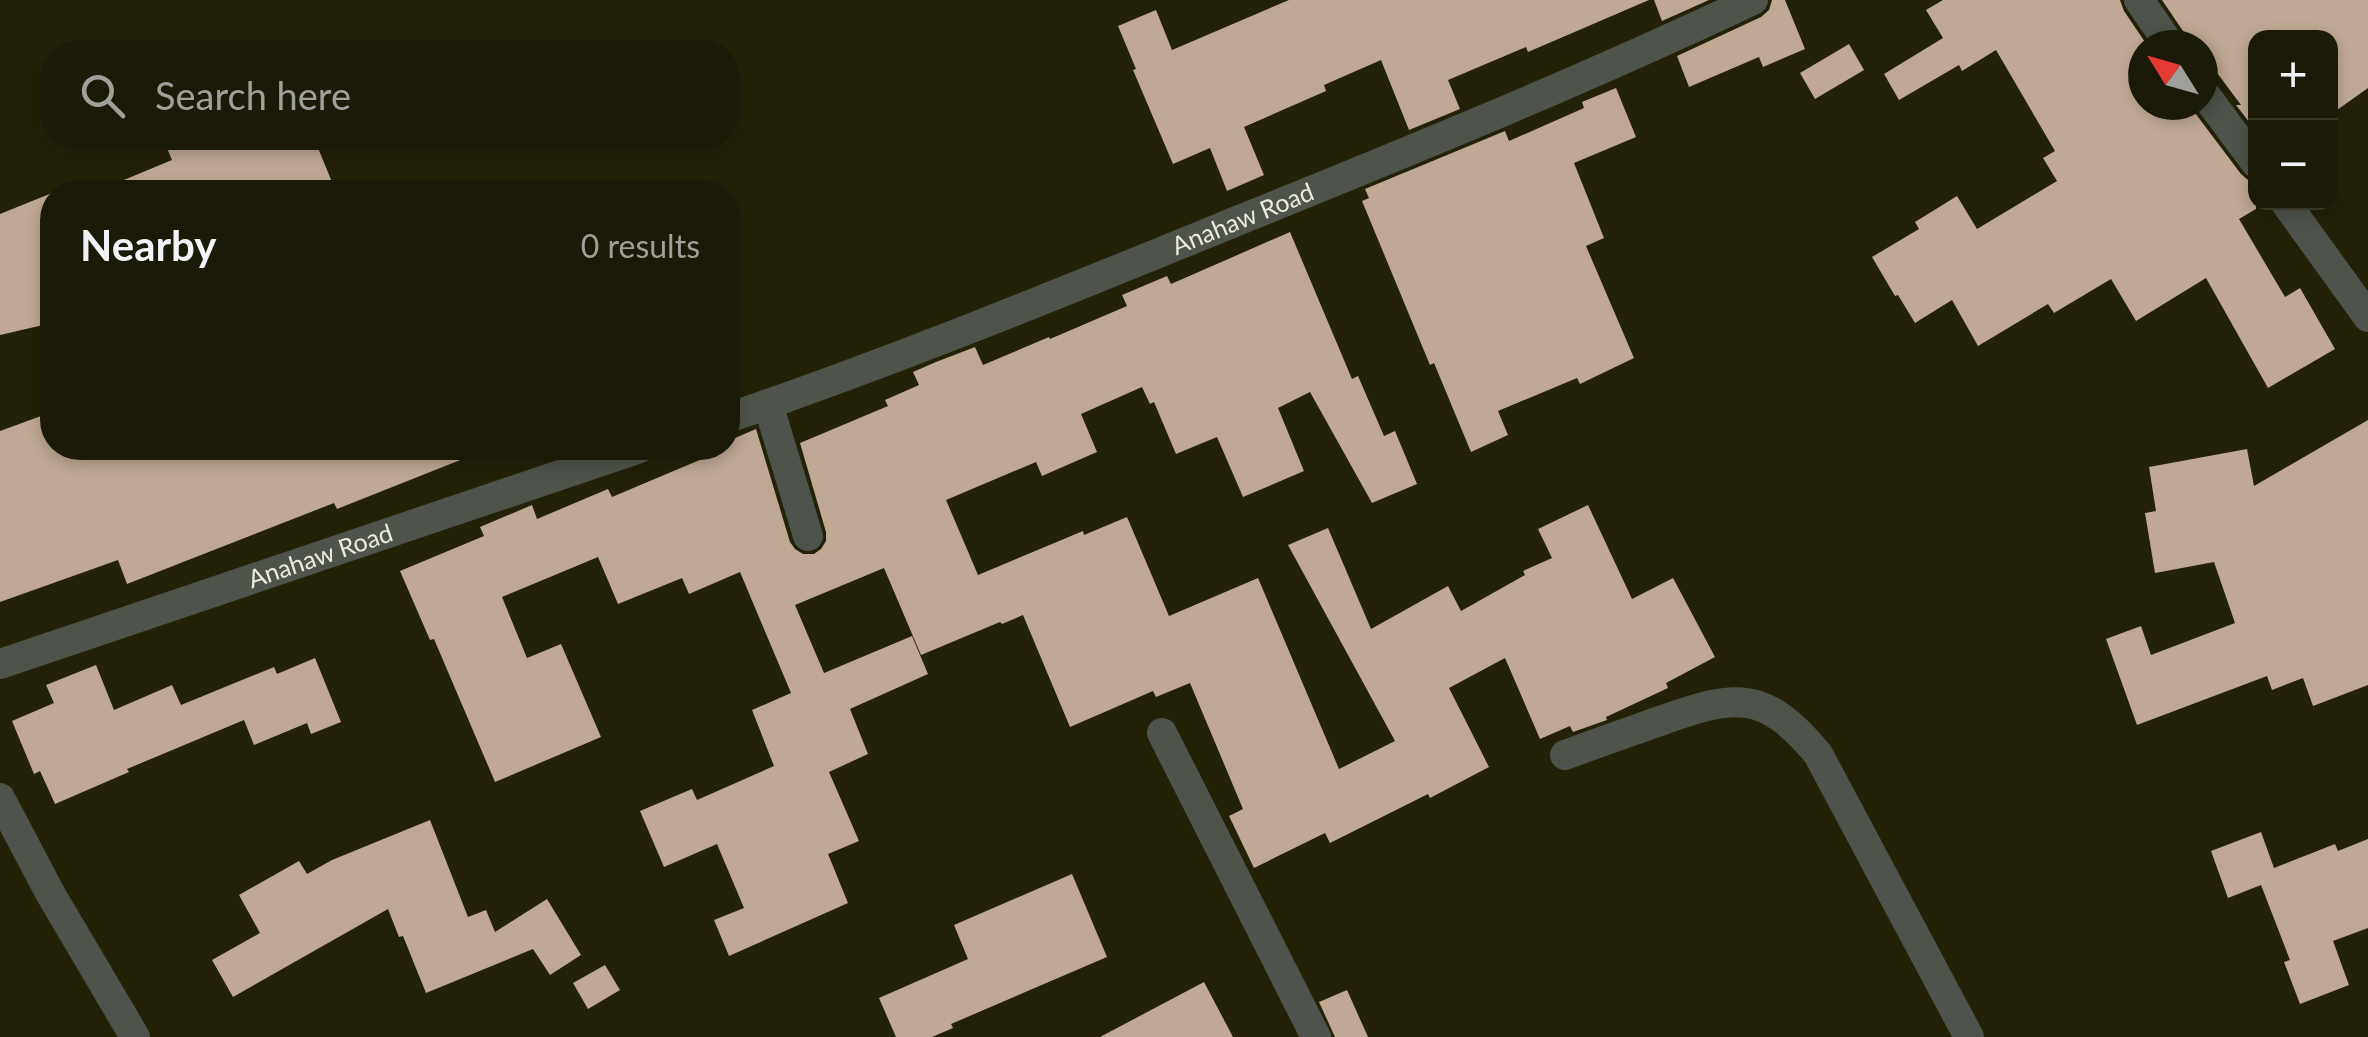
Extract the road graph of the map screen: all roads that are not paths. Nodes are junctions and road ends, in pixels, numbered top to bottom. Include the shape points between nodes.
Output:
1 (1753, 0) edge
2 (2139, 0) edge
3 (2160, 30) edge
4 (2218, 112) edge
5 (2248, 153) edge
6 (2291, 210) edge
7 (2368, 317) edge
8 (768, 404) junction
9 (740, 414) edge
10 (604, 460) edge
11 (808, 536) dead end
12 (0, 664) edge
13 (1162, 733) dead end
14 (1565, 754) dead end
15 (0, 798) edge
16 (135, 1037) edge
17 (1316, 1037) edge
18 (1969, 1037) edge

1 - 8 street, Anahaw Road via 1300,196
2 - 3 street
4 - 5 street
6 - 7 street
8 - 9 street, Anahaw Road
8 - 11 street
10 - 12 street, Anahaw Road
13 - 17 street
14 - 18 street via 1709,704 1769,709 1796,727 1818,754
15 - 16 street

